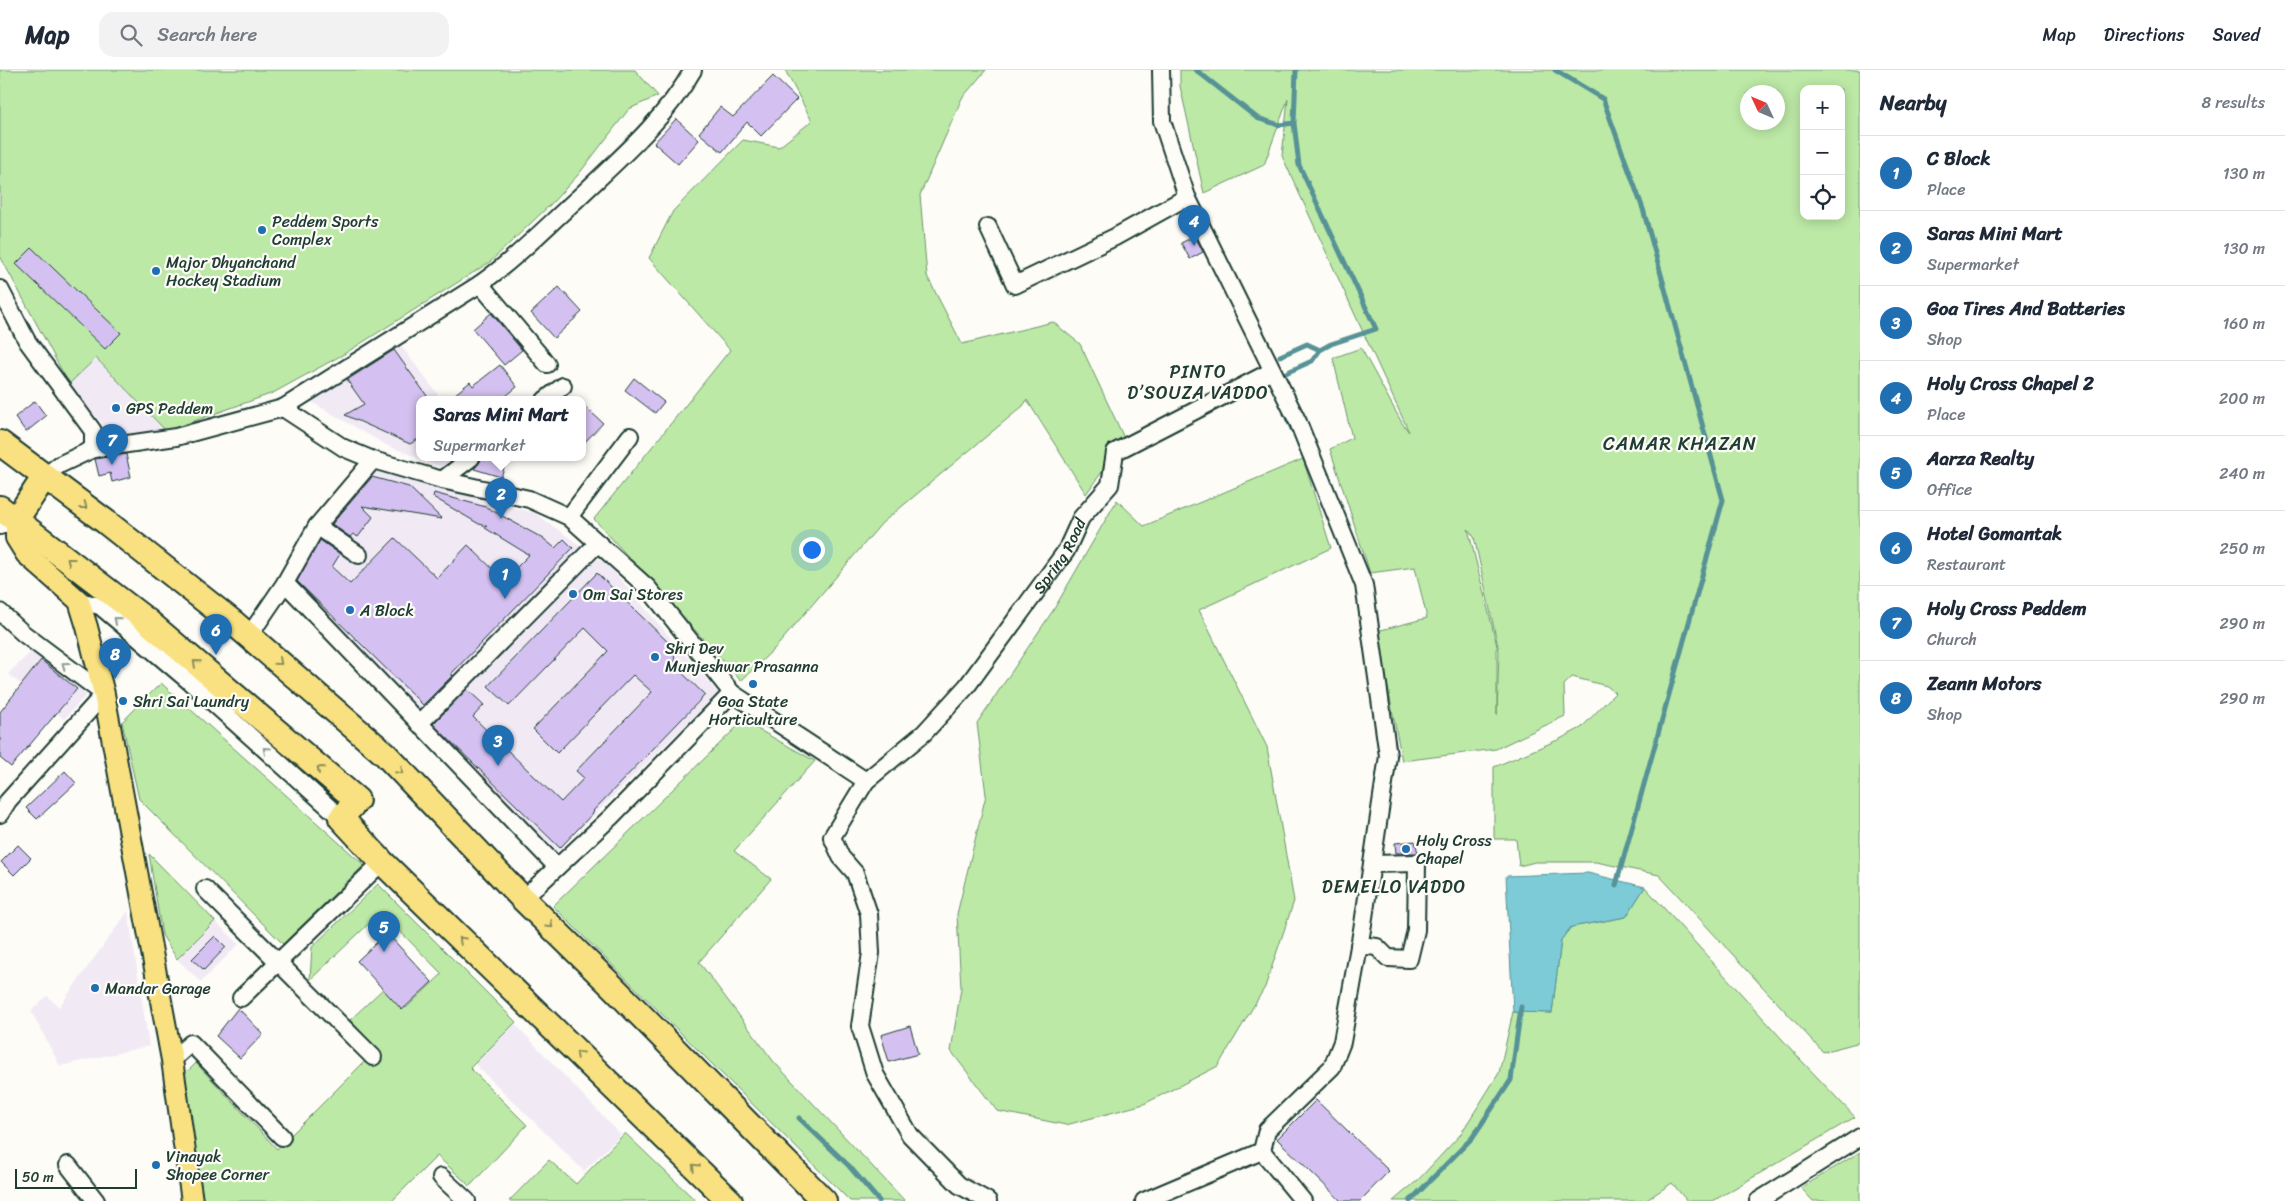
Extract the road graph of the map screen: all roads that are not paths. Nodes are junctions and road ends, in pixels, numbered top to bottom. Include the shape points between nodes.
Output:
1 (693, 70) edge
2 (1161, 70) edge
3 (1187, 197) junction
4 (988, 227) dead end
5 (480, 284) junction
6 (0, 289) edge
7 (547, 364) dead end
8 (1271, 368) junction
9 (563, 386) dead end
10 (550, 396) edge
11 (283, 408) junction
12 (630, 436) dead end
13 (0, 443) edge
14 (94, 448) junction
15 (373, 460) junction
16 (467, 461) edge
17 (0, 464) edge
18 (45, 476) junction
19 (442, 480) junction
20 (569, 516) junction
21 (5, 518) edge
22 (317, 526) junction
23 (598, 543) junction
24 (359, 555) dead end
25 (285, 583) junction
26 (79, 601) junction
27 (0, 612) edge
28 (250, 636) junction
29 (732, 693) junction
30 (104, 694) junction
31 (419, 724) junction
32 (866, 781) junction
33 (3, 803) edge
34 (341, 818) junction
35 (382, 862) junction
36 (1372, 864) junction
37 (557, 867) junction
38 (205, 889) dead end
39 (523, 899) junction
40 (1360, 945) junction
41 (277, 962) junction
42 (241, 998) dead end
43 (372, 1057) dead end
44 (172, 1060) junction
45 (282, 1137) dead end
46 (1860, 1137) edge
47 (1262, 1151) junction
48 (68, 1165) dead end
49 (441, 1177) dead end
50 (977, 1198) edge
51 (96, 1201) edge
52 (192, 1201) edge
53 (467, 1201) edge
54 (730, 1201) edge
55 (824, 1201) edge
56 (1144, 1201) edge
57 (1303, 1201) edge
58 (1758, 1201) edge

1 - 5 street via 645,135 506,265
2 - 3 street via 1162,121
3 - 4 street via 1116,237 1016,285
3 - 8 street
5 - 7 street
5 - 11 street
6 - 14 street via 27,341 93,431
8 - 32 street, Spring Road via 1115,452 1110,485 1081,518 1066,551 967,686 924,733
8 - 36 street via 1298,422 1364,585 1388,756
9 - 10 street
11 - 14 street via 176,438
11 - 15 street via 344,448
12 - 20 street
13 - 18 highway
14 - 18 street via 59,465
15 - 19 street
15 - 22 street
16 - 19 street
17 - 18 highway
18 - 21 highway
18 -> 28 highway
19 - 20 street via 529,499
20 - 23 street
21 - 26 main road via 26,554
34 -> 21 highway via 357,800 146,620
22 - 24 street
22 - 25 street
23 - 29 street via 648,588
23 - 31 street
25 - 28 street
25 - 31 street
26 - 30 main road
34 -> 26 street via 100,606
30 -> 27 street
28 -> 39 highway via 386,756
29 - 32 street
29 - 37 street via 611,817
30 - 33 street
30 - 44 main road
31 - 37 street
32 - 50 street via 832,837 841,857 855,873 869,914 871,953 860,1026 875,1074 910,1135
34 - 35 highway
35 - 41 street
54 -> 35 highway
36 - 40 street
36 - 40 street via 1417,863 1416,930 1409,959 1388,958 1377,947
37 - 39 street
38 - 41 street
39 -> 55 highway
40 - 47 street via 1342,1042 1332,1067 1267,1130
41 - 42 street
41 - 43 street
44 - 45 street via 191,1043
44 - 52 main road
46 - 58 street
47 - 56 street
47 - 57 street
48 - 51 street
49 - 53 street

